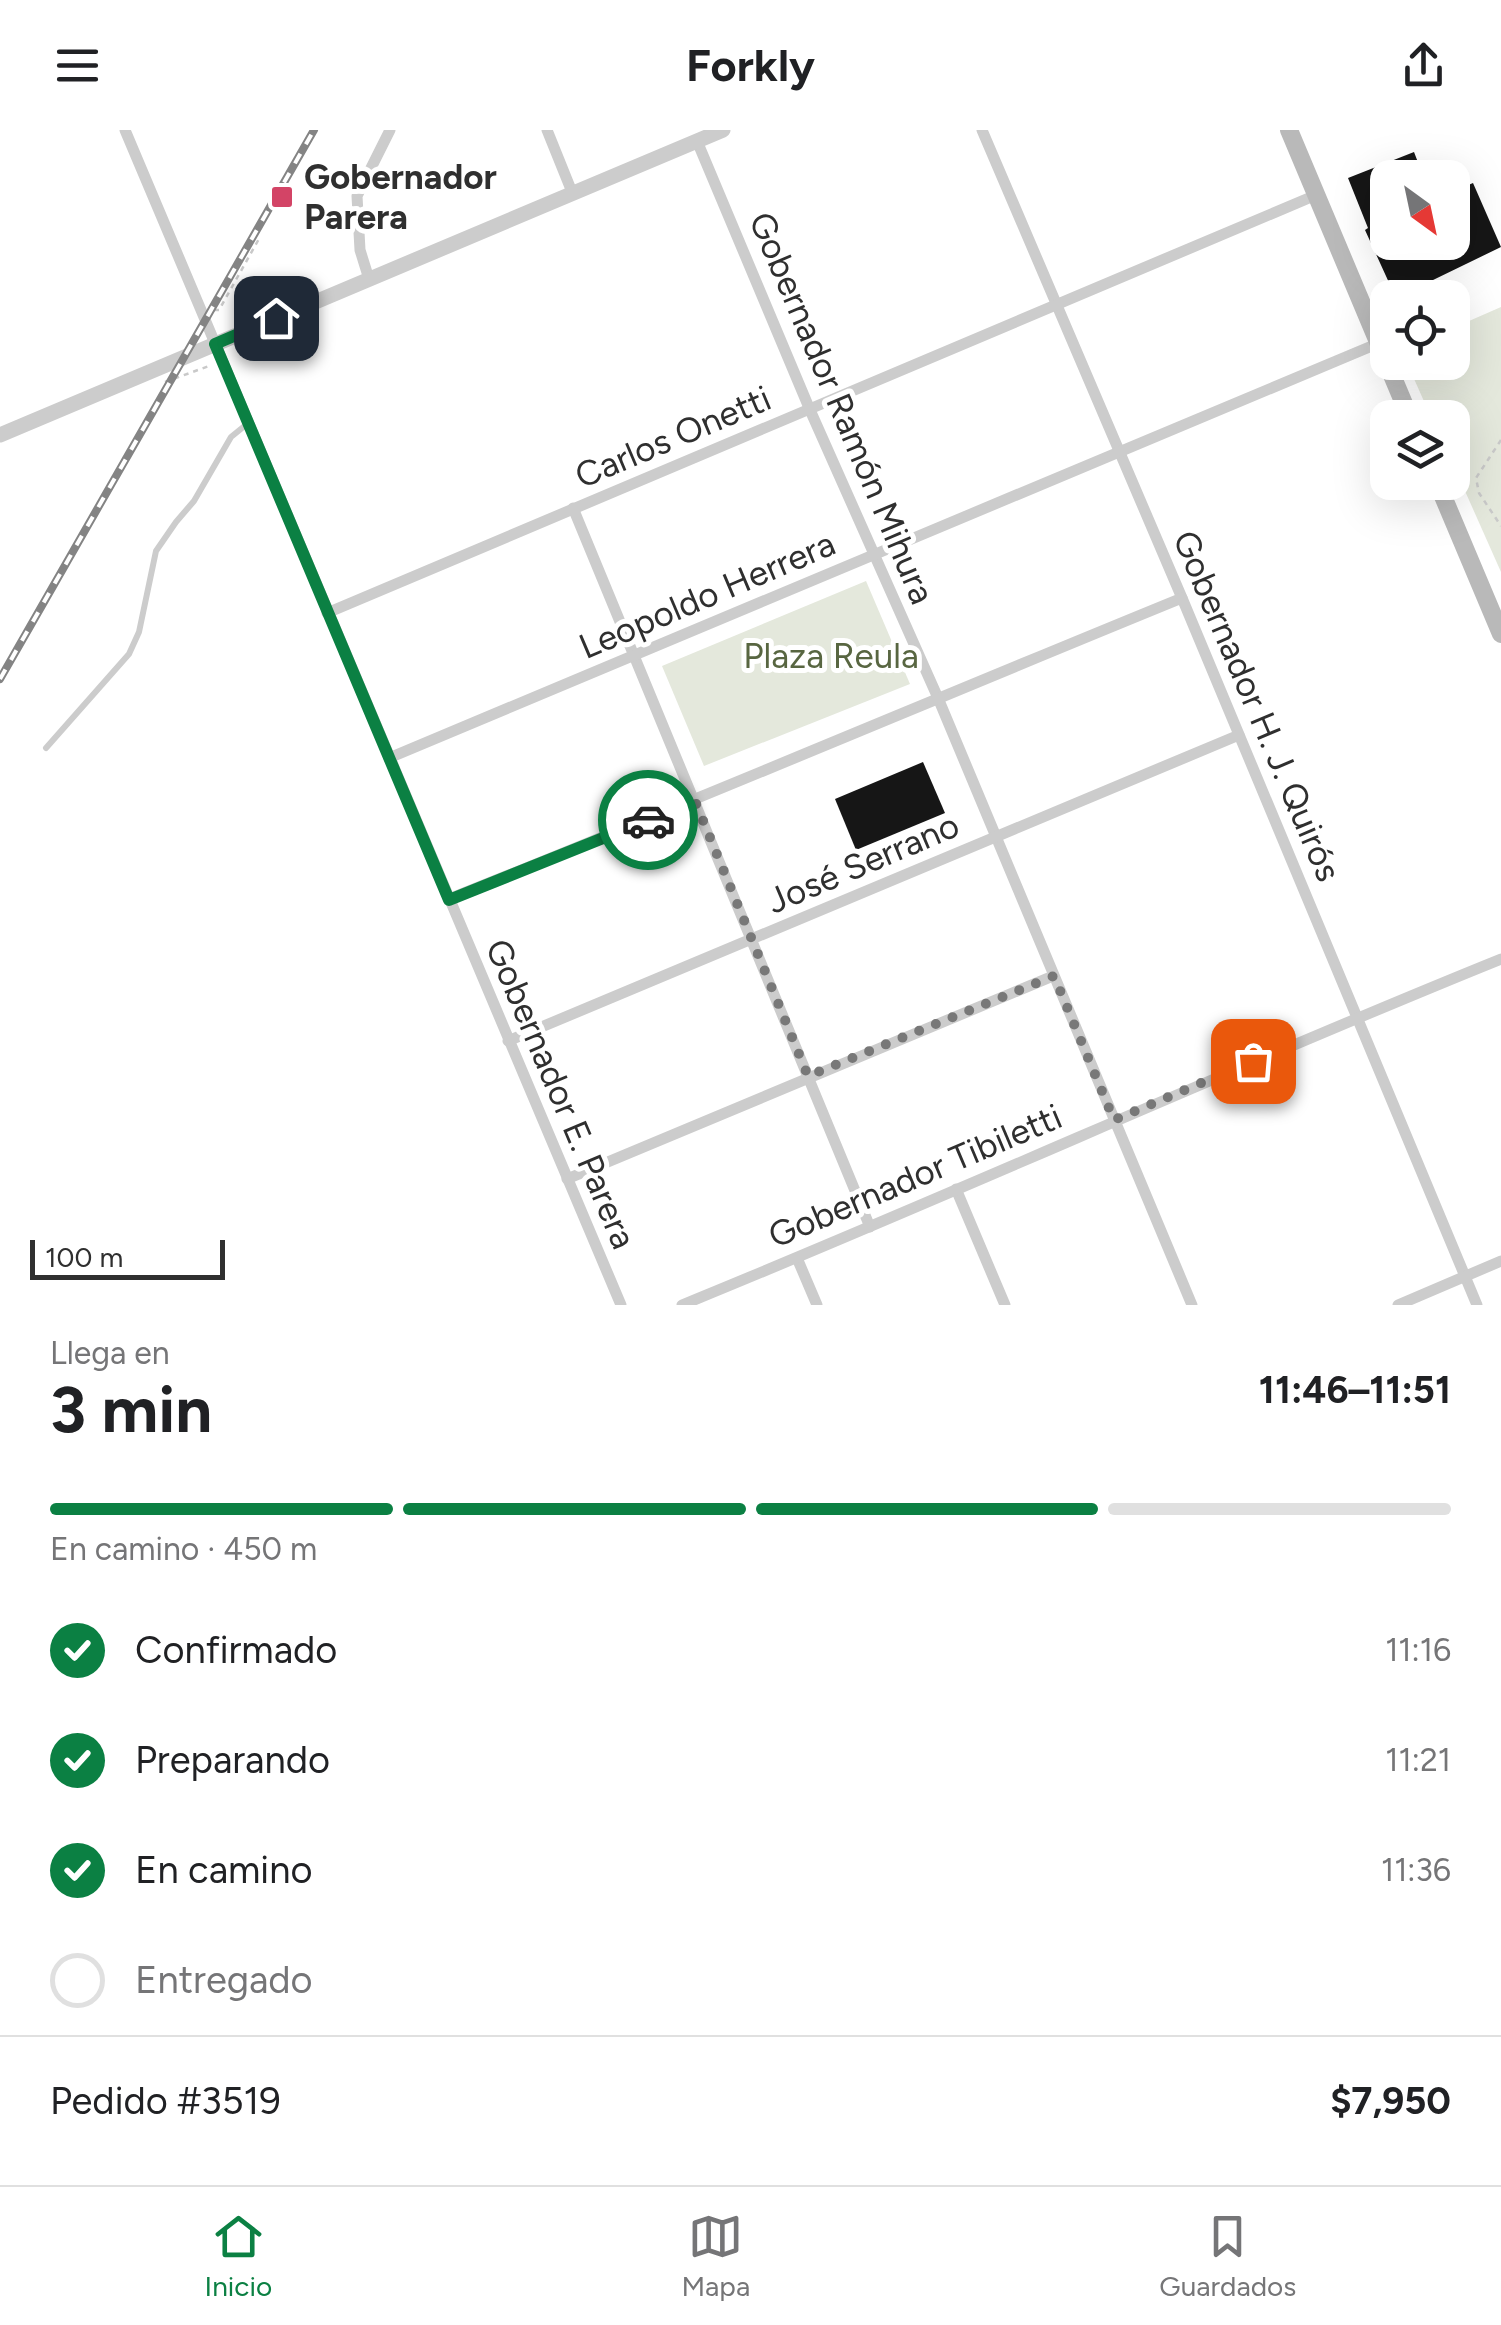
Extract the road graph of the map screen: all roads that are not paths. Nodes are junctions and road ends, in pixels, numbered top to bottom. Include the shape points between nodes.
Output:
1 (125, 130) edge
2 (390, 130) edge
3 (546, 130) edge
4 (723, 130) edge
5 (982, 130) edge
6 (1289, 130) edge
7 (697, 141) junction
8 (572, 192) junction
9 (1316, 196) junction
10 (369, 278) junction
11 (1058, 307) junction
12 (1370, 322) edge
13 (215, 344) junction
14 (1370, 347) edge
15 (810, 410) junction
16 (248, 424) junction
17 (0, 435) edge
18 (1119, 451) junction
19 (1445, 500) edge
20 (573, 508) junction
21 (874, 555) junction
22 (1182, 598) junction
23 (327, 614) junction
24 (1501, 634) edge
25 (634, 655) junction
26 (938, 698) junction
27 (1239, 734) junction
28 (46, 748) dead end
29 (389, 758) junction
30 (695, 801) junction
31 (996, 837) junction
32 (449, 900) junction
33 (752, 940) junction
34 (1501, 959) edge
35 (1054, 976) junction
36 (1357, 1017) junction
37 (508, 1041) junction
38 (808, 1076) junction
39 (1114, 1120) junction
40 (567, 1179) junction
41 (956, 1190) junction
42 (870, 1227) junction
43 (797, 1258) junction
44 (1501, 1261) edge
45 (1466, 1276) junction
46 (620, 1305) edge
47 (682, 1305) edge
48 (817, 1305) edge
49 (1005, 1305) edge
50 (1192, 1305) edge
51 (1398, 1305) edge
52 (1478, 1305) edge

1 - 13 street, Gobernador E. Parera
2 - 10 street via 357,196
3 - 8 street
4 - 7 street
5 - 11 street, Gobernador H. J. Quirós
6 - 9 main road
7 - 8 street
7 - 15 street, Gobernador Ramón Mihura
8 - 10 street
9 - 11 street, Carlos Onetti
9 - 12 main road
10 - 13 street
11 - 15 street, Carlos Onetti
11 - 18 street, Gobernador H. J. Quirós
13 - 16 street, Gobernador E. Parera
13 - 17 street
14 - 18 street, Leopoldo Herrera
15 - 20 street, Carlos Onetti
15 - 21 street, Gobernador Ramón Mihura
16 - 23 street, Gobernador E. Parera
16 - 28 lane via 231,437 156,551 130,654
18 - 21 street, Leopoldo Herrera
18 - 22 street, Gobernador H. J. Quirós
19 - 24 main road
20 - 23 street, Carlos Onetti
20 - 25 street
21 - 25 street, Leopoldo Herrera
21 - 26 street, Gobernador Ramón Mihura
22 - 26 street
22 - 27 street, Gobernador H. J. Quirós
23 - 29 street, Gobernador E. Parera
25 - 29 street, Leopoldo Herrera
25 - 30 street
26 - 30 street
26 - 31 street, Gobernador Ramón Mihura
27 - 31 street, José Serrano
27 - 36 street, Gobernador H. J. Quirós
29 - 32 street, Gobernador E. Parera
30 - 32 street
30 - 33 street
31 - 33 street, José Serrano
31 - 35 street, Gobernador Ramón Mihura
32 - 37 street, Gobernador E. Parera
33 - 37 street, José Serrano
33 - 38 street
34 - 36 street, Gobernador Tibiletti
35 - 38 street
35 - 39 street, Gobernador Ramón Mihura
36 - 39 street, Gobernador Tibiletti
36 - 45 street, Gobernador H. J. Quirós
37 - 40 street, Gobernador E. Parera
38 - 40 street
38 - 42 street
39 - 41 street, Gobernador Tibiletti
39 - 50 street, Gobernador Ramón Mihura
40 - 46 street, Gobernador E. Parera
41 - 42 street, Gobernador Tibiletti
41 - 49 street
42 - 43 street, Gobernador Tibiletti
43 - 47 street, Gobernador Tibiletti
43 - 48 street
44 - 45 street
45 - 51 street
45 - 52 street, Gobernador H. J. Quirós

